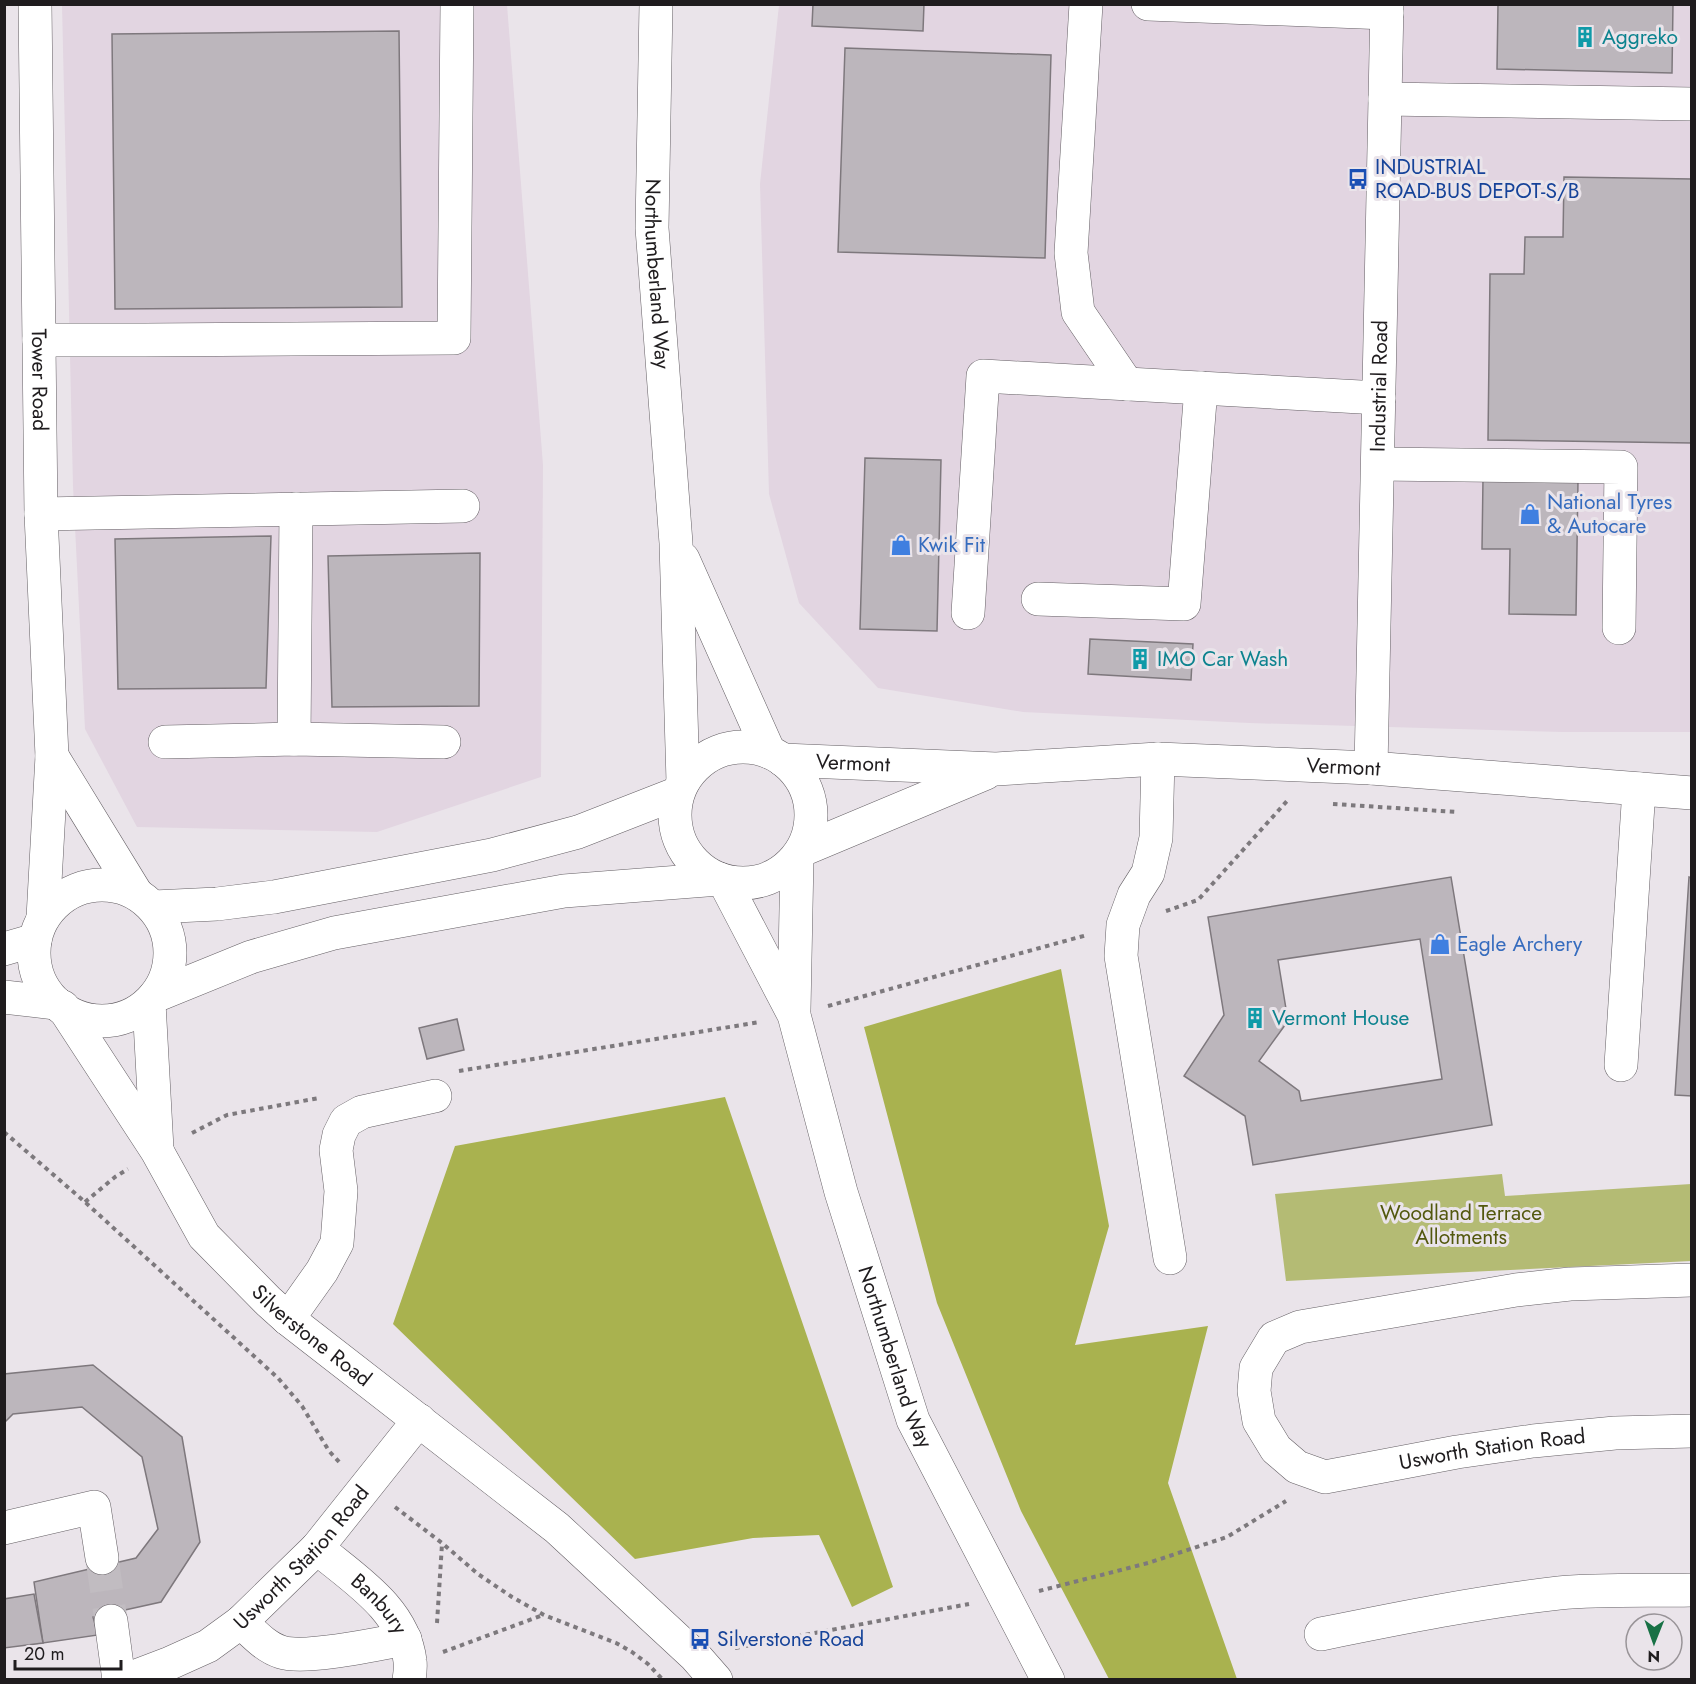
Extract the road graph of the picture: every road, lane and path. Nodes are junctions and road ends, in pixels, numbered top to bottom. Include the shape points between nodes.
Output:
1 (35, 4) edge
2 (456, 4) edge
3 (656, 4) edge
4 (1086, 4) edge
5 (1148, 4) edge
6 (1387, 9) edge
7 (1385, 99) junction
8 (1692, 104) edge
9 (39, 340) junction
10 (1127, 384) junction
11 (1201, 388) junction
12 (1379, 398) junction
13 (1378, 464) junction
14 (463, 506) dead end
15 (296, 509) junction
16 (41, 513) junction
17 (676, 543) junction
18 (1038, 599) dead end
19 (968, 613) dead end
20 (1619, 628) dead end
21 (294, 739) junction
22 (165, 742) dead end
23 (444, 742) dead end
24 (52, 756) junction
25 (776, 756) junction
26 (1158, 759) junction
27 (1371, 768) junction
28 (996, 769) junction
29 (681, 787) junction
30 (1639, 789) junction
31 (1692, 792) edge
32 (1299, 802) dead end
33 (1322, 803) dead end
34 (1462, 813) dead end
35 (799, 854) junction
36 (722, 880) junction
37 (145, 900) junction
38 (1122, 925) junction
39 (28, 936) edge
40 (4, 997) edge
41 (152, 1000) junction
42 (59, 1005) junction
43 (794, 1015) junction
44 (1621, 1065) dead end
45 (456, 1071) dead end
46 (330, 1096) dead end
47 (435, 1096) dead end
48 (4, 1132) edge
49 (157, 1150) junction
50 (85, 1202) junction
51 (1170, 1258) dead end
52 (1692, 1280) edge
53 (288, 1320) junction
54 (418, 1420) junction
55 (1692, 1431) edge
56 (1311, 1472) junction
57 (367, 1485) junction
58 (4, 1528) edge
59 (442, 1543) junction
60 (317, 1548) junction
61 (102, 1558) tunnel mouth
62 (1692, 1590) edge
63 (1036, 1592) dead end
64 (970, 1604) dead end
65 (544, 1615) junction
66 (111, 1621) tunnel mouth
67 (241, 1622) junction
68 (1321, 1634) dead end
69 (415, 1659) edge
70 (648, 1664) junction
71 (705, 1668) edge
72 (119, 1680) edge
73 (126, 1680) edge
74 (663, 1680) edge
75 (1048, 1680) edge

1 - 9 street, Tower Road
2 - 9 street via 454,338
3 - 17 street, Northumberland Way via 652,228
4 - 10 street via 1071,253 1078,312
5 - 6 street
6 - 7 street, Industrial Road
7 - 8 street
7 - 12 street, Industrial Road
9 - 16 street, Tower Road
10 - 11 street
10 - 19 street via 983,376
11 - 12 street
11 - 18 street via 1184,604
12 - 13 street, Industrial Road
13 - 20 street via 1621,467
13 - 27 street, Industrial Road
14 - 15 street
15 - 16 street
15 - 21 street
16 - 24 street, Tower Road
17 - 25 street, Northumberland Way
17 - 29 street, Northumberland Way
21 - 22 street
21 - 23 street
24 - 37 street, Tower Road
24 - 39 street, Tower Road
25 - 28 street, Vermont
25 - 29 street via 750,747 730,748 695,766
25 - 35 street via 797,774 807,791 810,831
26 - 27 street, Vermont
26 - 28 street, Vermont
26 - 38 street via 1156,838 1148,873
27 - 30 street, Vermont
28 - 35 street, Vermont
29 - 36 street via 675,814 677,834 686,854 701,869
29 - 37 street via 578,832 492,855 274,897 217,904
30 - 31 street, Vermont
30 - 44 street
32 - 38 path via 1287,801 1198,900
33 - 34 path
35 - 36 street via 782,872 764,881 744,884
35 - 43 street, Northumberland Way
36 - 41 street via 564,891 334,933 251,957
36 - 43 street, Northumberland Way
37 - 39 street via 116,886 95,885 75,891 57,902
37 - 41 street via 164,923 170,942 165,980
38 - 43 path
38 - 51 street via 1121,956
39 - 42 street via 42,985
40 - 42 street
41 - 42 street via 132,1015 112,1020 92,1020
41 - 49 street, Silverstone Road
42 - 49 street, Silverstone Road
43 - 45 path
43 - 75 street, Northumberland Way via 841,1192 913,1420
46 - 49 path via 227,1115
47 - 53 street via 362,1112 346,1121 336,1150 341,1191 338,1243
48 - 50 path
49 - 50 path
49 - 53 street, Silverstone Road via 204,1236
50 - 57 path via 278,1378 302,1406 329,1451
52 - 56 street via 1516,1290 1300,1327 1274,1338 1256,1368 1254,1391 1259,1421 1276,1449
53 - 54 street, Silverstone Road
54 - 57 street, Usworth Station Road
54 - 71 street, Silverstone Road via 557,1528
55 - 56 street, Usworth Station Road via 1533,1441
56 - 63 path via 1227,1537 1148,1563
57 - 59 path
57 - 60 street, Usworth Station Road
58 - 61 street via 94,1507
59 - 65 path via 478,1574
59 - 69 path
60 - 67 street, Usworth Station Road
60 - 69 street, Banbury via 377,1598 395,1620
62 - 68 street via 1560,1593
64 - 71 path
65 - 69 path
65 - 70 path via 616,1643
66 - 72 street
67 - 69 street via 266,1645 283,1653
67 - 73 street, Usworth Station Road via 208,1646
70 - 71 path
70 - 74 path

